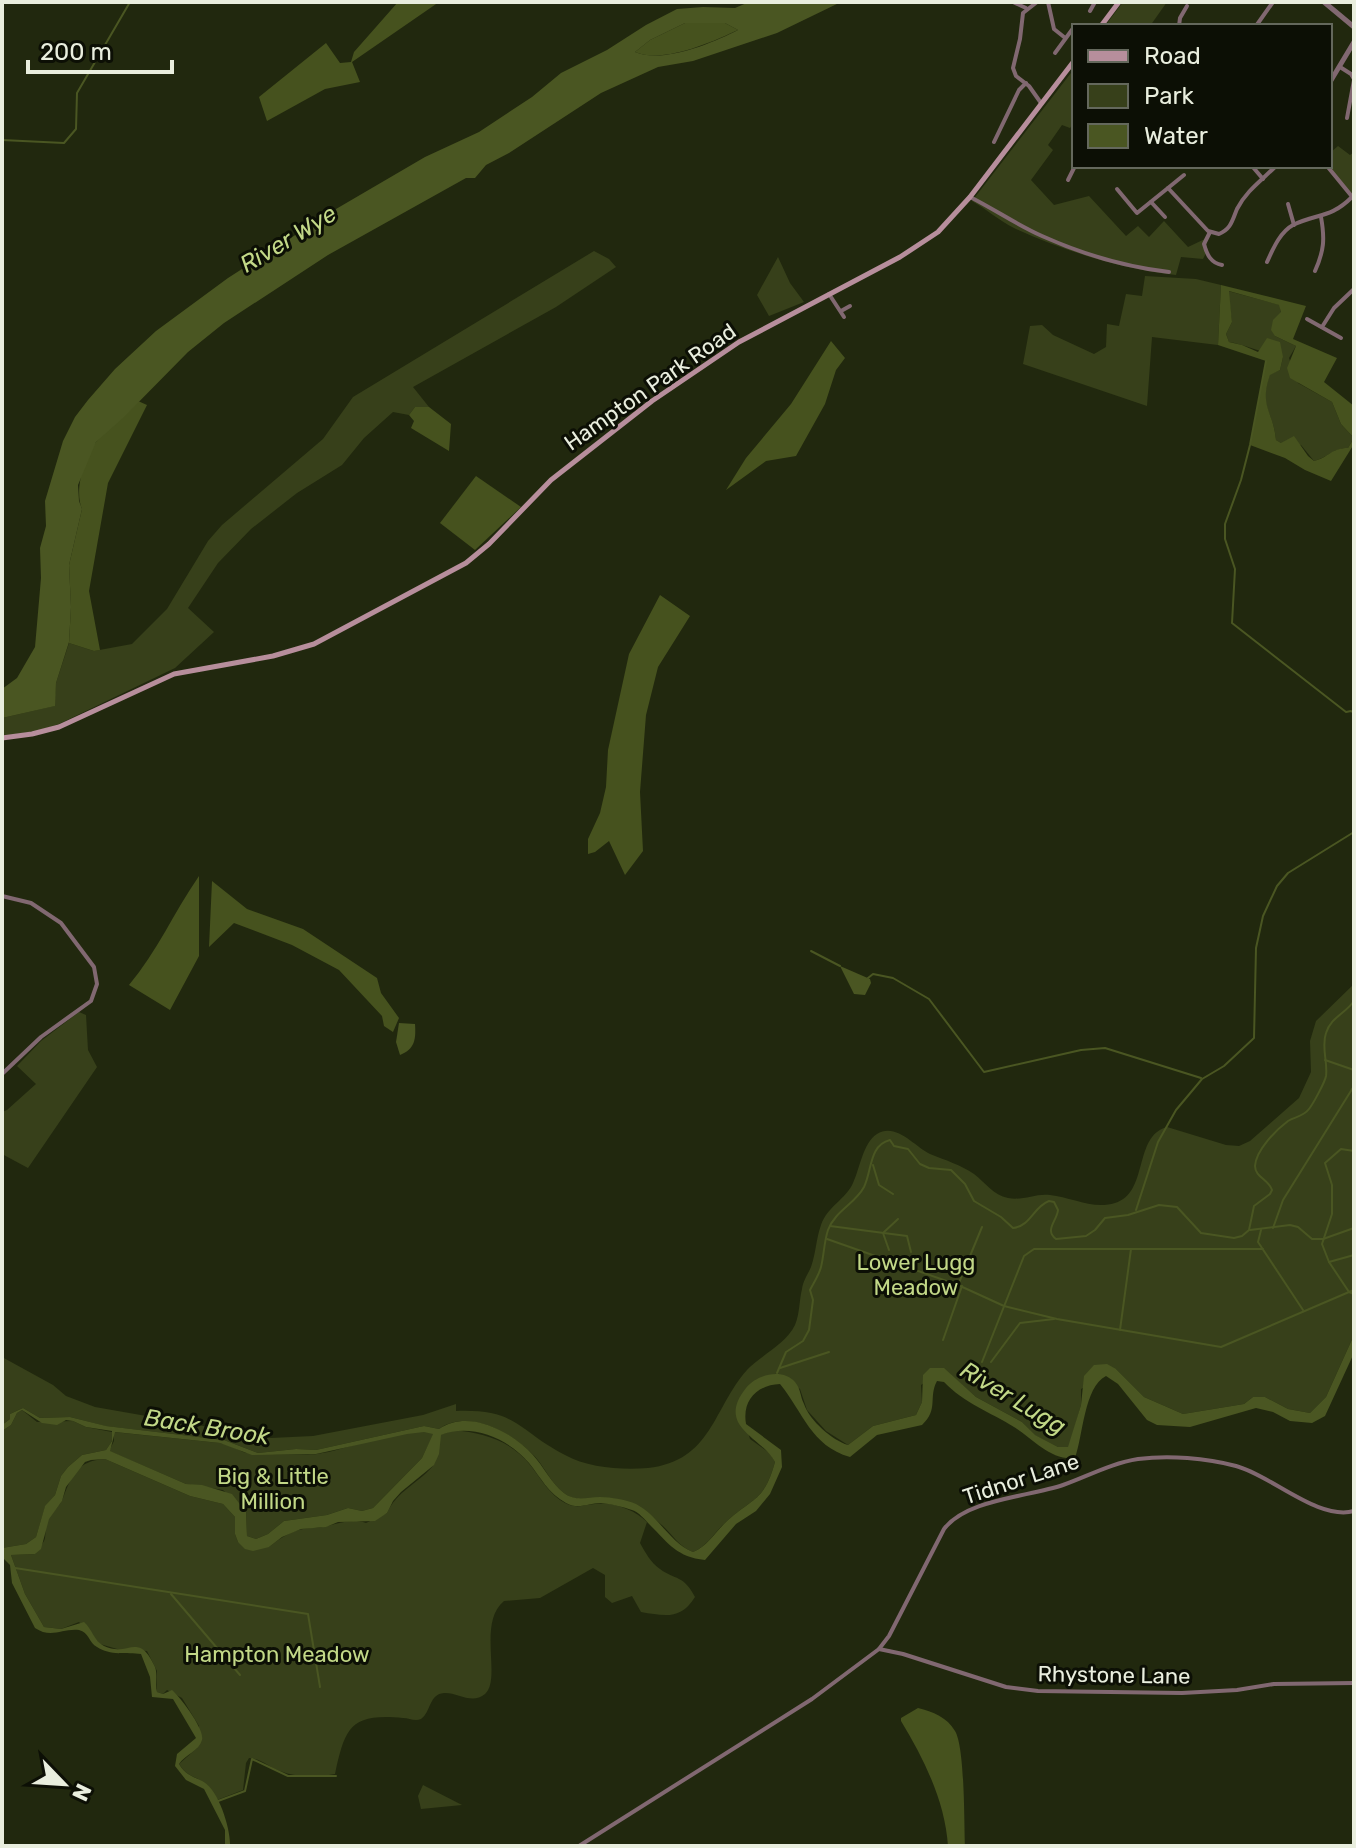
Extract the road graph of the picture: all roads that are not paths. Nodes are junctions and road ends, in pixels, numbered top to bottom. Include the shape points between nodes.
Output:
1 (1013, 2) edge
2 (1037, 2) edge
3 (1048, 2) edge
4 (1095, 2) edge
5 (1119, 2) edge
6 (1273, 2) edge
7 (1324, 2) edge
8 (1187, 6) dead end
9 (1026, 8) junction
10 (1090, 11) dead end
11 (1102, 24) edge
12 (1179, 24) edge
13 (1257, 24) edge
14 (1354, 27) edge
15 (1072, 29) edge
16 (1064, 37) junction
17 (1354, 42) edge
18 (1055, 53) dead end
19 (1072, 64) edge
20 (1340, 67) junction
21 (1332, 79) edge
22 (1354, 80) edge
23 (1026, 83) junction
24 (1041, 103) junction
25 (1347, 118) dead end
26 (994, 142) dead end
27 (1074, 168) edge
28 (1254, 168) edge
29 (1274, 168) edge
30 (1329, 168) edge
31 (1184, 175) dead end
32 (1263, 179) junction
33 (1068, 180) dead end
34 (1168, 188) junction
35 (1117, 189) dead end
36 (970, 197) junction
37 (1353, 198) edge
38 (1151, 202) junction
39 (1288, 204) dead end
40 (1165, 217) dead end
41 (1321, 217) junction
42 (1294, 225) junction
43 (1210, 232) junction
44 (1267, 262) dead end
45 (1222, 265) dead end
46 (1315, 271) dead end
47 (1169, 272) dead end
48 (1354, 289) edge
49 (829, 294) junction
50 (850, 306) dead end
51 (841, 311) junction
52 (844, 317) dead end
53 (1307, 319) dead end
54 (1322, 327) junction
55 (1341, 338) dead end
56 (2, 738) edge
57 (2, 896) edge
58 (2, 1074) edge
59 (1354, 1511) edge
60 (879, 1649) junction
61 (1354, 1683) edge
62 (579, 1846) edge

1 - 9 street
2 - 9 street
3 - 16 street via 1054,29
4 - 10 street
5 - 11 main road
6 - 13 street
7 - 14 street
8 - 12 street
9 - 23 street via 1013,68
15 - 16 street
16 - 18 street
17 - 20 street
19 - 24 main road, Hampton Park Road
20 - 21 street
20 - 22 street
22 - 25 street
23 - 24 street
23 - 26 street
24 - 36 main road, Hampton Park Road
27 - 33 street
28 - 32 street
29 - 32 street
30 - 37 street
31 - 34 street
32 - 43 street via 1243,198 1227,231
34 - 38 street
34 - 43 street
35 - 38 street via 1137,213
36 - 47 street via 1044,237 1147,270
36 - 49 main road, Hampton Park Road via 924,242
37 - 41 street
38 - 40 street
39 - 42 street
41 - 42 street
41 - 46 street via 1325,239
42 - 44 street
43 - 45 street via 1206,252
48 - 54 street
49 - 51 street
49 - 56 main road, Hampton Park Road via 739,342 618,426 551,480 466,563 336,634 293,651 174,674 59,727
50 - 51 street
51 - 52 street
53 - 54 street
54 - 55 street
57 - 58 street via 31,903 61,923 94,967 97,984 91,1001
59 - 60 street, Tidnor Lane via 1328,1510 1251,1470 1220,1462 1124,1462 952,1519
60 - 61 street, Rhystone Lane via 1006,1687 1038,1691 1182,1693
60 - 62 street, Tidnor Lane via 812,1699

